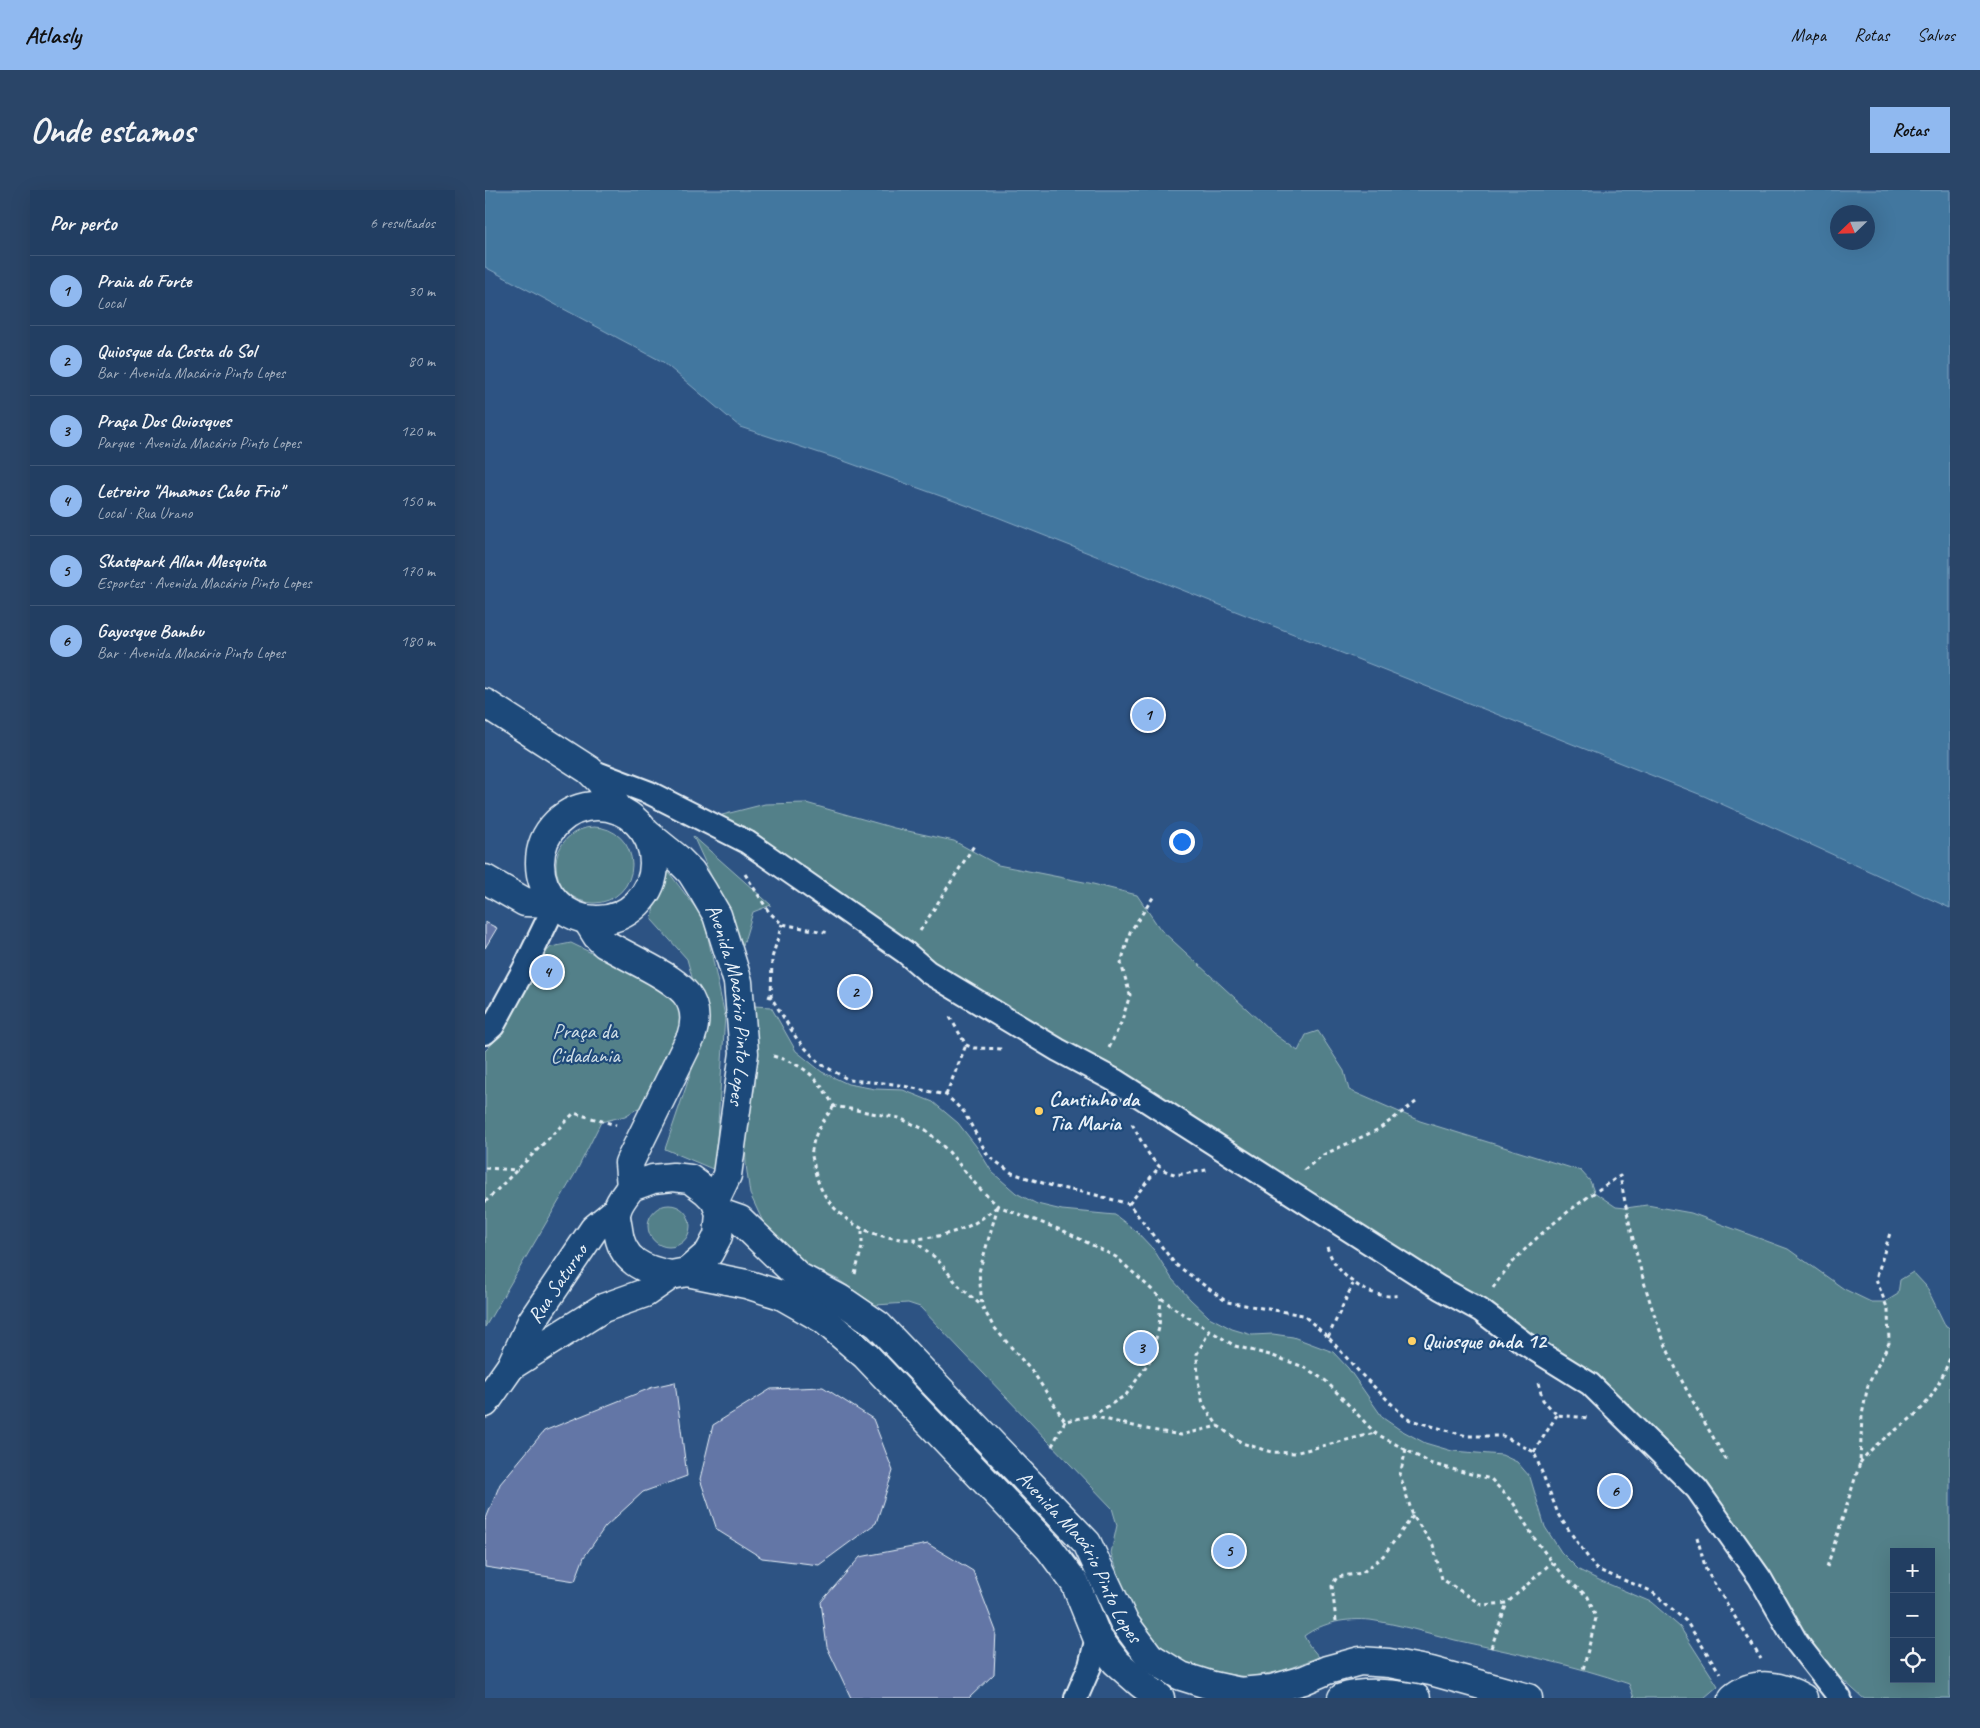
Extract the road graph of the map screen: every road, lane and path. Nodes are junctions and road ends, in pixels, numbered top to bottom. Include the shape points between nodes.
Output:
1 (485, 702) edge
2 (589, 770) junction
3 (619, 810) junction
4 (646, 833) junction
5 (975, 844) dead end
6 (485, 879) edge
7 (1154, 896) dead end
8 (556, 903) junction
9 (587, 920) junction
10 (782, 924) dead end
11 (905, 952) junction
12 (738, 982) junction
13 (771, 997) junction
14 (485, 1033) edge
15 (966, 1045) dead end
16 (744, 1053) junction
17 (1097, 1070) junction
18 (946, 1094) junction
19 (1415, 1102) dead end
20 (834, 1106) junction
21 (643, 1133) junction
22 (485, 1168) edge
23 (1159, 1168) dead end
24 (518, 1170) junction
25 (631, 1186) junction
26 (1290, 1191) junction
27 (485, 1202) edge
28 (1129, 1204) junction
29 (998, 1206) junction
30 (717, 1207) junction
31 (616, 1211) junction
32 (862, 1228) junction
33 (1890, 1233) dead end
34 (913, 1239) junction
35 (679, 1274) junction
36 (1353, 1284) dead end
37 (1161, 1298) junction
38 (840, 1299) junction
39 (982, 1306) junction
40 (1480, 1310) junction
41 (1210, 1330) junction
42 (1327, 1337) junction
43 (1950, 1358) edge
44 (511, 1366) junction
45 (485, 1403) edge
46 (1557, 1415) dead end
47 (1092, 1416) junction
48 (1065, 1421) junction
49 (1218, 1426) junction
50 (1375, 1433) junction
51 (1052, 1446) dead end
52 (1406, 1448) junction
53 (1535, 1452) junction
54 (1728, 1463) dead end
55 (1860, 1463) junction
56 (1413, 1516) junction
57 (1697, 1535) dead end
58 (1551, 1562) junction
59 (1827, 1567) dead end
60 (1507, 1603) junction
61 (1336, 1621) dead end
62 (1097, 1637) junction
63 (1491, 1648) dead end
64 (1583, 1670) dead end
65 (1778, 1687) junction
66 (1734, 1697) edge
67 (1077, 1698) edge
68 (1160, 1698) edge
69 (1342, 1698) edge
70 (1415, 1698) edge
71 (1528, 1698) edge
72 (1803, 1698) edge
73 (1840, 1698) edge

1 - 2 main road
2 - 3 main road
2 - 11 street via 650,793 747,842
3 - 4 main road via 634,819
3 - 8 main road via 602,805 568,812 545,838 540,872
4 - 9 main road via 653,850 654,869 649,887 639,903 624,914 606,920
4 - 12 main road, Avenida Macário Pinto Lopes via 691,872 717,914
5 - 11 path
6 - 8 main road via 525,902
7 - 17 path via 1130,932 1121,963 1130,995 1121,1023
8 - 9 main road via 570,914
8 - 14 street via 493,1026
9 - 21 main road, Avenida Macário Pinto Lopes via 605,944 674,981 687,994 694,1009 695,1025 691,1037
10 - 13 path via 772,958
11 - 17 street via 928,972
12 - 13 path
12 - 16 main road, Avenida Macário Pinto Lopes
13 - 18 path via 797,1039 819,1063 849,1080
15 - 18 path
16 - 20 path via 763,1053 793,1062 819,1081
16 - 30 main road, Avenida Macário Pinto Lopes via 727,1176
17 - 26 street
18 - 28 path via 964,1112 988,1156 1012,1173 1055,1187
19 - 26 path via 1379,1129 1308,1165
20 - 29 path via 899,1118 926,1130
20 - 32 path via 819,1126 812,1150 815,1178 829,1204 852,1224
21 - 24 path via 574,1113
21 - 25 main road, Avenida Macário Pinto Lopes via 629,1163
22 - 24 path
23 - 28 path
24 - 27 path
25 - 30 main road, Avenida Macário Pinto Lopes via 673,1177 690,1180
25 - 31 main road
26 - 40 street via 1440,1288
28 - 42 path via 1175,1264 1227,1302 1303,1315
29 - 34 path via 972,1225 943,1235
29 - 37 path via 1110,1253
29 - 39 path via 979,1272
30 - 35 main road via 718,1236 709,1253
30 - 38 main road, Avenida Macário Pinto Lopes via 740,1220 799,1277
31 - 35 main road, Avenida Macário Pinto Lopes via 618,1234 624,1250 635,1263 651,1271
31 - 44 main road, Rua Saturno via 595,1229 532,1321
32 - 34 path via 876,1236
32 - 38 path via 863,1247 853,1281
33 - 55 path via 1876,1279 1888,1310 1889,1343 1868,1385 1862,1415
34 - 39 path
35 - 44 main road, Rua Saturno via 645,1293 603,1308
35 - 62 main road, Avenida Macário Pinto Lopes via 746,1284 781,1295 823,1319 866,1356 1049,1548 1075,1583
36 - 42 path
37 - 41 path
37 - 47 path via 1159,1328 1149,1362 1126,1395
38 - 71 main road, Avenida Macário Pinto Lopes via 878,1325 1087,1543 1124,1622 1150,1657 1181,1676 1240,1692 1272,1689 1360,1662 1389,1663
39 - 48 path via 993,1326 1035,1375
40 - 54 path via 1520,1253 1594,1192 1620,1176 1650,1303 1683,1382
40 - 73 street via 1590,1384 1697,1489 1760,1578 1797,1643
41 - 49 path via 1197,1354 1198,1380 1203,1404
41 - 50 path via 1235,1346 1270,1354 1304,1367 1326,1380
42 - 53 path via 1407,1418 1467,1436 1503,1436
43 - 55 path via 1932,1396 1912,1418 1870,1448
44 - 45 main road, Rua Saturno
46 - 53 path
47 - 48 path
47 - 49 path via 1181,1435
48 - 51 path
49 - 50 path via 1242,1443 1271,1452 1294,1453
50 - 52 path
52 - 56 path via 1399,1475
52 - 58 path via 1432,1464 1491,1480 1514,1504
53 - 66 path via 1559,1516 1596,1569 1651,1591 1686,1621
55 - 59 path
56 - 60 path via 1433,1545 1442,1579 1481,1605
56 - 61 path via 1383,1556 1361,1573 1337,1578 1332,1586
57 - 65 path via 1706,1570
58 - 60 path
58 - 64 path via 1588,1597 1596,1618
60 - 63 path
62 - 67 street
62 - 68 main road, Avenida Macário Pinto Lopes via 1116,1662
65 - 66 main road via 1749,1689
65 - 72 main road
69 - 70 main road via 1351,1695

